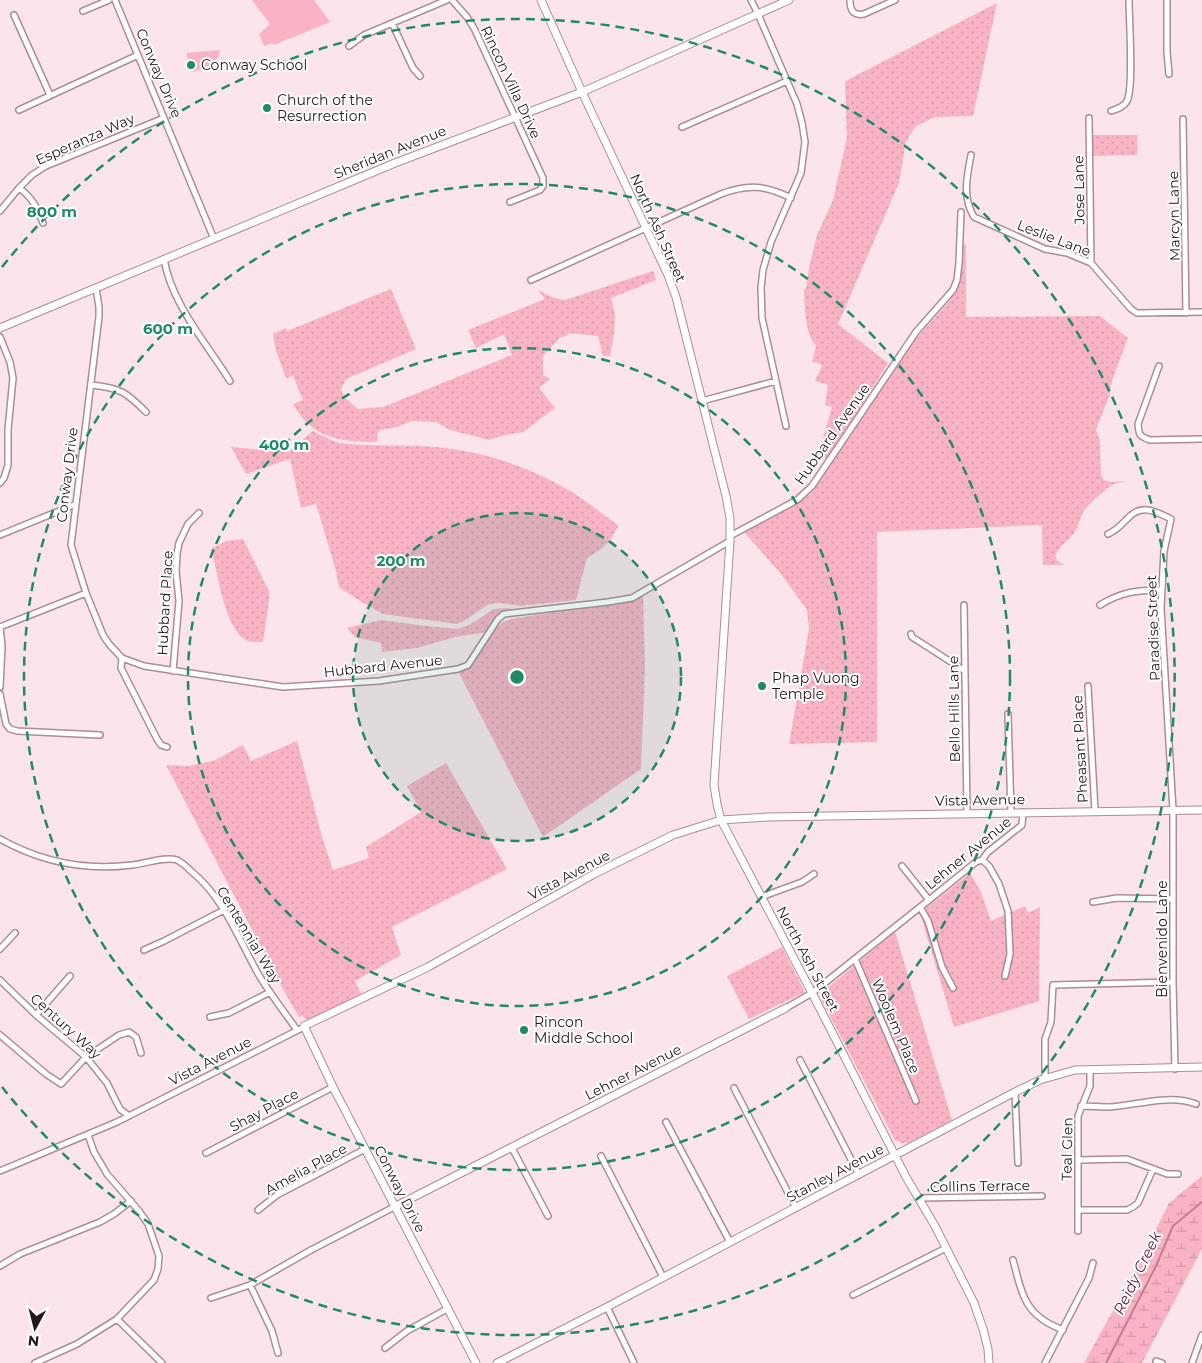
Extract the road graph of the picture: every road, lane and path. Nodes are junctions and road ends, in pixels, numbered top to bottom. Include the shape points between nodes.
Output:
1 (109, 0) edge
2 (115, 0) edge
3 (447, 0) edge
4 (452, 0) edge
5 (541, 0) edge
6 (751, 0) edge
7 (789, 0) edge
8 (850, 0) edge
9 (895, 0) edge
10 (1129, 0) edge
11 (1167, 0) edge
12 (83, 11) dead end
13 (758, 14) junction
14 (14, 15) dead end
15 (392, 23) junction
16 (349, 46) dead end
17 (138, 55) junction
18 (1169, 74) dead end
19 (420, 76) dead end
20 (787, 81) junction
21 (582, 92) junction
22 (50, 95) junction
23 (19, 110) dead end
24 (1111, 111) dead end
25 (514, 117) junction
26 (164, 118) junction
27 (1089, 118) dead end
28 (1183, 119) dead end
29 (682, 127) dead end
30 (971, 155) dead end
31 (19, 188) junction
32 (790, 198) junction
33 (510, 202) dead end
34 (0, 211) edge
35 (961, 212) dead end
36 (43, 223) dead end
37 (645, 228) junction
38 (214, 239) junction
39 (164, 259) junction
40 (1091, 263) junction
41 (531, 280) dead end
42 (96, 288) junction
43 (1202, 312) edge
44 (1186, 313) junction
45 (0, 328) edge
46 (0, 337) edge
47 (1159, 366) dead end
48 (230, 381) dead end
49 (776, 381) junction
50 (92, 385) junction
51 (702, 401) junction
52 (146, 412) dead end
53 (786, 426) dead end
54 (1202, 439) edge
55 (0, 483) edge
56 (76, 504) junction
57 (199, 513) dead end
58 (1108, 534) dead end
59 (0, 535) edge
60 (730, 538) junction
61 (1161, 590) junction
62 (86, 593) junction
63 (964, 605) dead end
64 (1100, 605) dead end
65 (0, 627) edge
66 (911, 634) dead end
67 (120, 656) junction
68 (965, 670) junction
69 (173, 671) junction
70 (1088, 686) dead end
71 (0, 687) edge
72 (0, 694) edge
73 (1008, 714) dead end
74 (100, 735) dead end
75 (167, 747) dead end
76 (1095, 810) junction
77 (1173, 810) junction
78 (1202, 810) edge
79 (1011, 812) junction
80 (1023, 812) junction
81 (967, 813) junction
82 (721, 820) junction
83 (0, 839) edge
84 (982, 860) junction
85 (902, 866) dead end
86 (814, 874) dead end
87 (761, 897) junction
88 (1173, 899) junction
89 (930, 900) junction
90 (1093, 902) dead end
91 (920, 907) junction
92 (224, 910) junction
93 (15, 933) dead end
94 (0, 949) edge
95 (144, 950) dead end
96 (855, 959) junction
97 (70, 976) dead end
98 (1005, 976) dead end
99 (0, 980) edge
100 (1173, 982) junction
101 (953, 988) dead end
102 (270, 992) junction
103 (812, 992) junction
104 (786, 1008) joint
105 (36, 1015) junction
106 (210, 1018) dead end
107 (301, 1028) junction
108 (0, 1035) edge
109 (141, 1053) dead end
110 (86, 1057) junction
111 (800, 1060) dead end
112 (1202, 1068) edge
113 (1175, 1069) junction
114 (1090, 1070) junction
115 (1045, 1079) junction
116 (333, 1087) junction
117 (734, 1088) dead end
118 (1015, 1092) junction
119 (916, 1101) dead end
120 (1196, 1104) dead end
121 (1081, 1106) junction
122 (129, 1116) junction
123 (666, 1122) dead end
124 (88, 1134) junction
125 (512, 1148) junction
126 (365, 1149) junction
127 (206, 1153) dead end
128 (601, 1156) dead end
129 (895, 1156) junction
130 (1078, 1160) junction
131 (1018, 1163) dead end
132 (1153, 1169) junction
133 (0, 1171) edge
134 (1178, 1174) dead end
135 (859, 1175) junction
136 (1042, 1196) dead end
137 (918, 1198) junction
138 (131, 1201) junction
139 (394, 1207) junction
140 (796, 1208) junction
141 (258, 1210) dead end
142 (1078, 1210) junction
143 (548, 1216) dead end
144 (1078, 1231) dead end
145 (730, 1242) junction
146 (946, 1248) junction
147 (1013, 1260) dead end
148 (1093, 1263) dead end
149 (0, 1266) edge
150 (663, 1277) junction
151 (250, 1285) junction
152 (853, 1295) dead end
153 (211, 1298) dead end
154 (607, 1307) junction
155 (447, 1309) junction
156 (117, 1319) junction
157 (1063, 1330) junction
158 (1202, 1335) edge
159 (385, 1348) dead end
160 (278, 1353) dead end
161 (1156, 1361) dead end
162 (35, 1363) edge
163 (162, 1363) edge
164 (476, 1363) edge
165 (497, 1363) edge
166 (634, 1363) edge
167 (989, 1363) edge
168 (1045, 1363) edge
169 (1162, 1363) edge
170 (1192, 1363) edge

1 - 12 street
2 - 17 street, Conway Drive
3 - 15 street
4 - 25 street, Rincon Villa Drive via 475,30
5 - 21 street, North Ash Street
6 - 13 street
7 - 13 street, Sheridan Avenue
8 - 9 street via 851,11 859,15
10 - 24 street via 1130,83 1127,101
11 - 18 street
13 - 20 street
13 - 21 street, Sheridan Avenue
14 - 22 street
15 - 16 street via 364,35
15 - 19 street
17 - 22 street
17 - 26 street, Conway Drive
20 - 29 street
20 - 32 street via 797,104 804,142 801,173
21 - 25 street, Sheridan Avenue
21 - 37 street, North Ash Street
22 - 23 street
25 - 33 street, Rincon Villa Drive via 543,178 543,186
25 - 38 street, Sheridan Avenue
26 - 31 street, Esperanza Way via 46,166
26 - 38 street, Conway Drive
27 - 40 street, Jose Lane
28 - 44 street, Marcyn Lane
30 - 40 street, Leslie Lane via 966,181 967,202 974,217 1045,249 1068,253
31 - 34 street, Esperanza Way
31 - 36 street via 28,194
32 - 37 street via 758,187 737,188
32 - 49 street via 771,242 761,288 762,318
35 - 60 street, Hubbard Avenue via 959,263 953,290 916,332 812,486 797,500
37 - 41 street
37 - 51 street, North Ash Street via 676,297
38 - 39 street, Sheridan Avenue
39 - 42 street, Sheridan Avenue
39 - 48 street via 183,310
40 - 44 street, Leslie Lane via 1131,309
42 - 45 street, Sheridan Avenue
42 - 50 street, Conway Drive via 99,318
43 - 44 street, Leslie Lane
46 - 55 street via 13,378 8,465
47 - 54 street via 1138,424 1139,433 1150,440
49 - 51 street
49 - 53 street
50 - 52 street via 121,391
50 - 56 street, Conway Drive
51 - 60 street, North Ash Street via 726,496
56 - 59 street
56 - 62 street, Conway Drive via 72,545
57 - 69 street, Hubbard Place via 188,524 177,554 179,601
58 - 61 street, Paradise Street via 1118,529 1133,512 1141,510 1158,512 1171,519
60 - 69 street, Hubbard Avenue via 632,598 504,614 468,665 458,669 379,681 283,687
60 - 82 street, North Ash Street via 714,785
61 - 64 street via 1129,592
61 - 77 street, Paradise Street
62 - 65 street
62 - 67 street, Conway Drive via 103,635
63 - 68 street, Bello Hills Lane
65 - 71 street
66 - 68 street
67 - 69 street, Hubbard Avenue via 144,666
67 - 75 street, Conway Drive via 120,668 157,739
68 - 81 street, Bello Hills Lane
70 - 76 street, Pheasant Place
72 - 74 street via 10,729
73 - 79 street
76 - 77 street, Vista Avenue
76 - 80 street, Vista Avenue
77 - 78 street, Vista Avenue
77 - 88 street, Bienvenido Lane
79 - 80 street, Vista Avenue
79 - 81 street, Vista Avenue
80 - 84 street, Lehner Avenue via 1022,825
81 - 82 street, Vista Avenue
82 - 87 street, North Ash Street
82 - 107 street, Vista Avenue via 674,835 587,878 428,967
83 - 92 street, Centennial Way via 37,856 81,866 108,868 170,858 180,861 200,879
84 - 89 street, Lehner Avenue
84 - 98 street via 999,884 1008,911 1010,954
85 - 89 street
86 - 87 street via 802,882
87 - 103 street, North Ash Street
88 - 90 street via 1118,898
88 - 100 street, Bienvenido Lane
89 - 91 street, Lehner Avenue
91 - 96 street, Lehner Avenue
91 - 101 street
92 - 95 street
92 - 102 street, Centennial Way
93 - 94 street
96 - 103 street, Lehner Avenue
96 - 119 street, Woolem Place
97 - 105 street
99 - 105 street, Century Way
100 - 113 street, Bienvenido Lane
100 - 115 street via 1053,985 1052,1022 1045,1039
102 - 106 street via 229,1013
102 - 107 street, Centennial Way
103 - 104 street, Lehner Avenue
103 - 129 street, North Ash Street
104 - 125 street, Lehner Avenue
105 - 110 street, Century Way
107 - 116 street, Conway Drive
107 - 122 street, Vista Avenue
108 - 110 street via 61,1084
109 - 110 street via 136,1037 129,1032
110 - 122 street, Century Way via 107,1083 120,1109
111 - 135 street
112 - 113 street, Stanley Avenue
113 - 114 street, Stanley Avenue
114 - 115 street, Stanley Avenue via 1075,1070
114 - 121 street, Teal Glen via 1090,1086
115 - 118 street, Stanley Avenue
116 - 126 street, Conway Drive
116 - 127 street, Shay Place
117 - 140 street
118 - 129 street, Stanley Avenue
118 - 131 street
120 - 121 street via 1175,1100 1109,1107
121 - 130 street, Teal Glen
122 - 124 street, Vista Avenue
123 - 145 street
124 - 133 street, Vista Avenue
124 - 138 street via 107,1174
125 - 139 street, Lehner Avenue
125 - 143 street
126 - 139 street, Conway Drive
126 - 141 street, Amelia Place via 277,1195
128 - 150 street
129 - 135 street, Stanley Avenue
129 - 137 street, North Ash Street
130 - 132 street via 1127,1160
130 - 142 street, Teal Glen
132 - 134 street
132 - 142 street via 1138,1203 1133,1207 1127,1210
135 - 140 street, Stanley Avenue
136 - 137 street, Collins Terrace
137 - 146 street, North Ash Street
138 - 149 street via 100,1222 20,1254
138 - 156 street via 148,1224 159,1256 158,1269 154,1280
139 - 151 street, Lehner Avenue
139 - 155 street, Conway Drive
140 - 145 street, Stanley Avenue
142 - 144 street, Teal Glen
145 - 150 street, Stanley Avenue
146 - 152 street
146 - 167 street, North Ash Street via 974,1303
147 - 157 street via 1026,1303 1042,1319
148 - 157 street via 1090,1278
150 - 154 street, Stanley Avenue
151 - 153 street, Lehner Avenue
151 - 160 street via 272,1331
154 - 165 street, Stanley Avenue
154 - 166 street
155 - 159 street via 407,1330
155 - 164 street, Conway Drive
156 - 162 street via 77,1344
156 - 163 street
157 - 168 street
158 - 170 street
161 - 169 street

